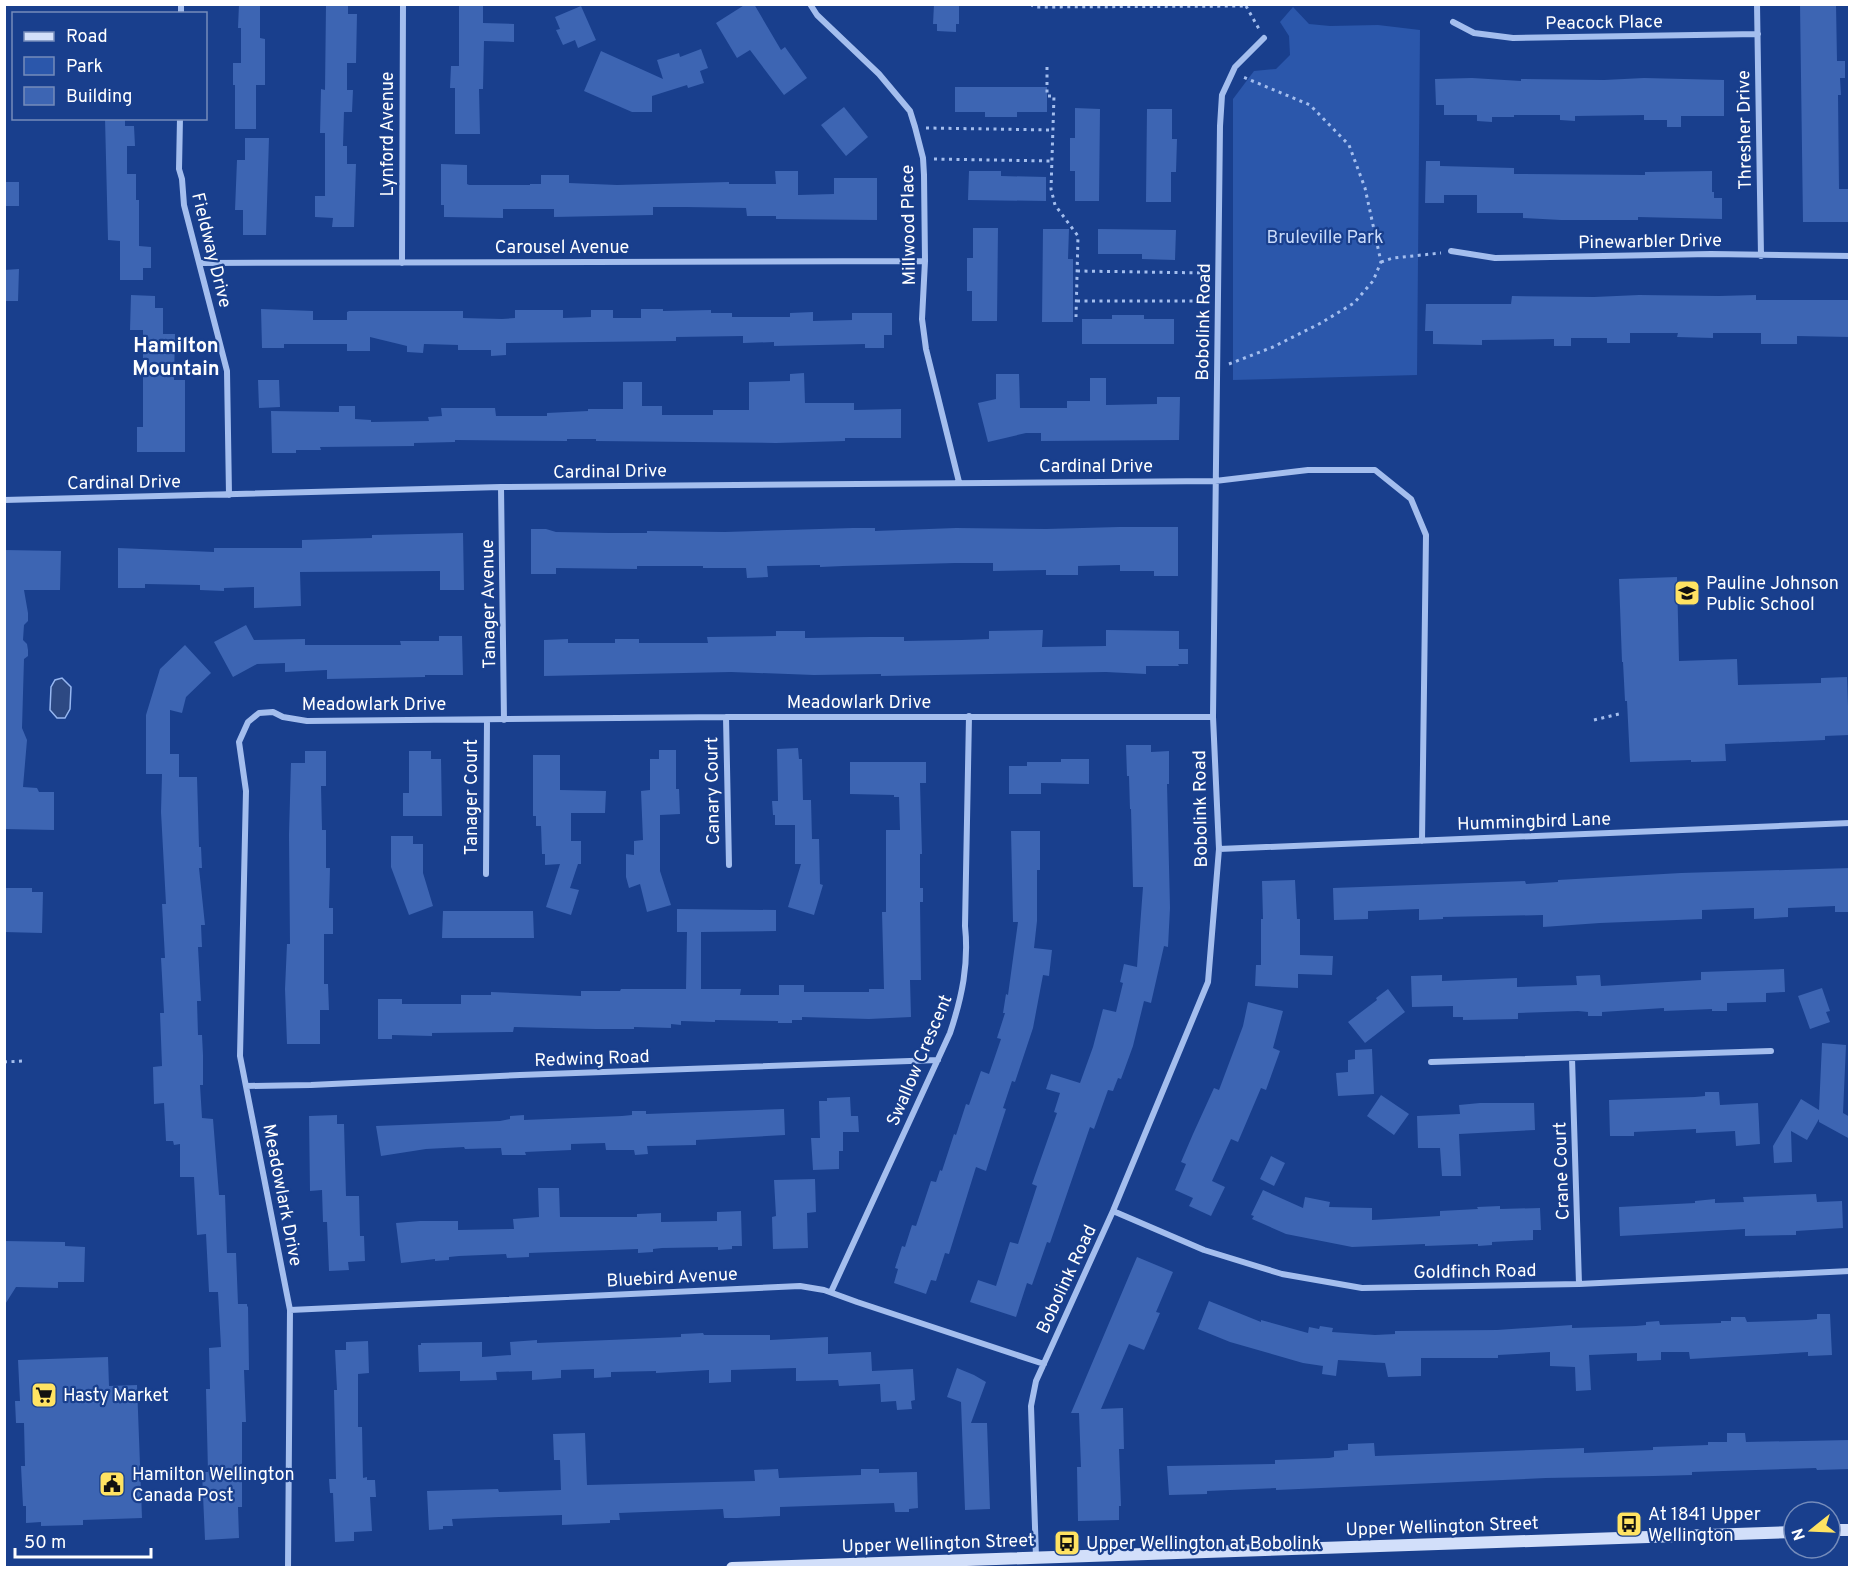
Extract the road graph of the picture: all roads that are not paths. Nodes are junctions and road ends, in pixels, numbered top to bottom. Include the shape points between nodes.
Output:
1 (403, 4) edge
2 (810, 4) edge
3 (1757, 4) edge
4 (1453, 22) dead end
5 (1758, 34) junction
6 (1264, 38) road end
7 (180, 120) edge
8 (1451, 251) road end
9 (1761, 256) junction
10 (1850, 256) edge
11 (925, 261) junction
12 (199, 263) junction
13 (402, 263) junction
14 (1215, 481) junction
15 (959, 482) junction
16 (501, 487) junction
17 (229, 495) junction
18 (4, 500) edge
19 (969, 716) junction
20 (726, 717) junction
21 (1213, 717) junction
22 (487, 720) junction
23 (504, 720) junction
24 (1850, 824) edge
25 (1422, 840) junction
26 (1219, 849) junction
27 (729, 865) dead end
28 (486, 874) dead end
29 (1771, 1052) dead end
30 (1572, 1058) junction
31 (938, 1060) junction
32 (1431, 1062) dead end
33 (246, 1086) junction
34 (1113, 1211) junction
35 (1850, 1271) edge
36 (1580, 1284) junction
37 (831, 1292) junction
38 (290, 1310) junction
39 (1044, 1364) junction
40 (1782, 1532) edge
41 (1036, 1563) edge
42 (288, 1568) edge
43 (732, 1568) edge

1 - 13 street, Lynford Avenue
2 - 11 street, Millwood Place via 910,111 923,158
3 - 5 street, Thresher Drive
4 - 5 street, Peacock Place via 1474,33 1513,38
5 - 9 street, Thresher Drive
6 - 14 street, Bobolink Road via 1235,67 1222,95
7 - 12 street, Fieldway Drive via 179,169
8 - 9 street, Pinewarbler Drive via 1496,258
9 - 10 street, Pinewarbler Drive
11 - 13 street, Carousel Avenue
11 - 15 street, Millwood Place via 922,319 926,349
12 - 13 street, Carousel Avenue
12 - 17 street, Fieldway Drive via 227,371
14 - 15 street, Cardinal Drive
14 - 21 street, Bobolink Road
14 - 25 street, Cardinal Drive via 1308,470 1376,470 1411,499 1426,535
15 - 16 street, Cardinal Drive
16 - 17 street, Cardinal Drive
16 - 23 street, Tanager Avenue
17 - 18 street, Cardinal Drive
19 - 20 street, Meadowlark Drive
19 - 21 street, Meadowlark Drive
19 - 31 street, Swallow Crescent via 966,974 962,998
20 - 23 street, Meadowlark Drive
20 - 27 street, Canary Court
21 - 26 street, Bobolink Road
22 - 23 street, Meadowlark Drive
22 - 28 street, Tanager Court
22 - 33 street, Meadowlark Drive via 307,721 264,711 248,722 239,742 246,791 240,1056
24 - 25 street, Hummingbird Lane
25 - 26 street, Hummingbird Lane
26 - 34 street, Bobolink Road via 1208,982
29 - 30 street
30 - 32 street
30 - 36 street, Crane Court
31 - 33 street, Redwing Road
31 - 37 street, Swallow Crescent
33 - 38 street, Meadowlark Drive
34 - 36 street, Goldfinch Road via 1204,1250 1282,1274 1362,1288
34 - 39 street, Bobolink Road
35 - 36 street, Goldfinch Road
37 - 38 street, Bluebird Avenue via 782,1286
37 - 39 street, Bluebird Avenue
38 - 42 street, Meadowlark Drive
39 - 41 street, Bobolink Road via 1031,1406
40 - 41 main road, Upper Wellington Street
41 - 43 main road, Upper Wellington Street

